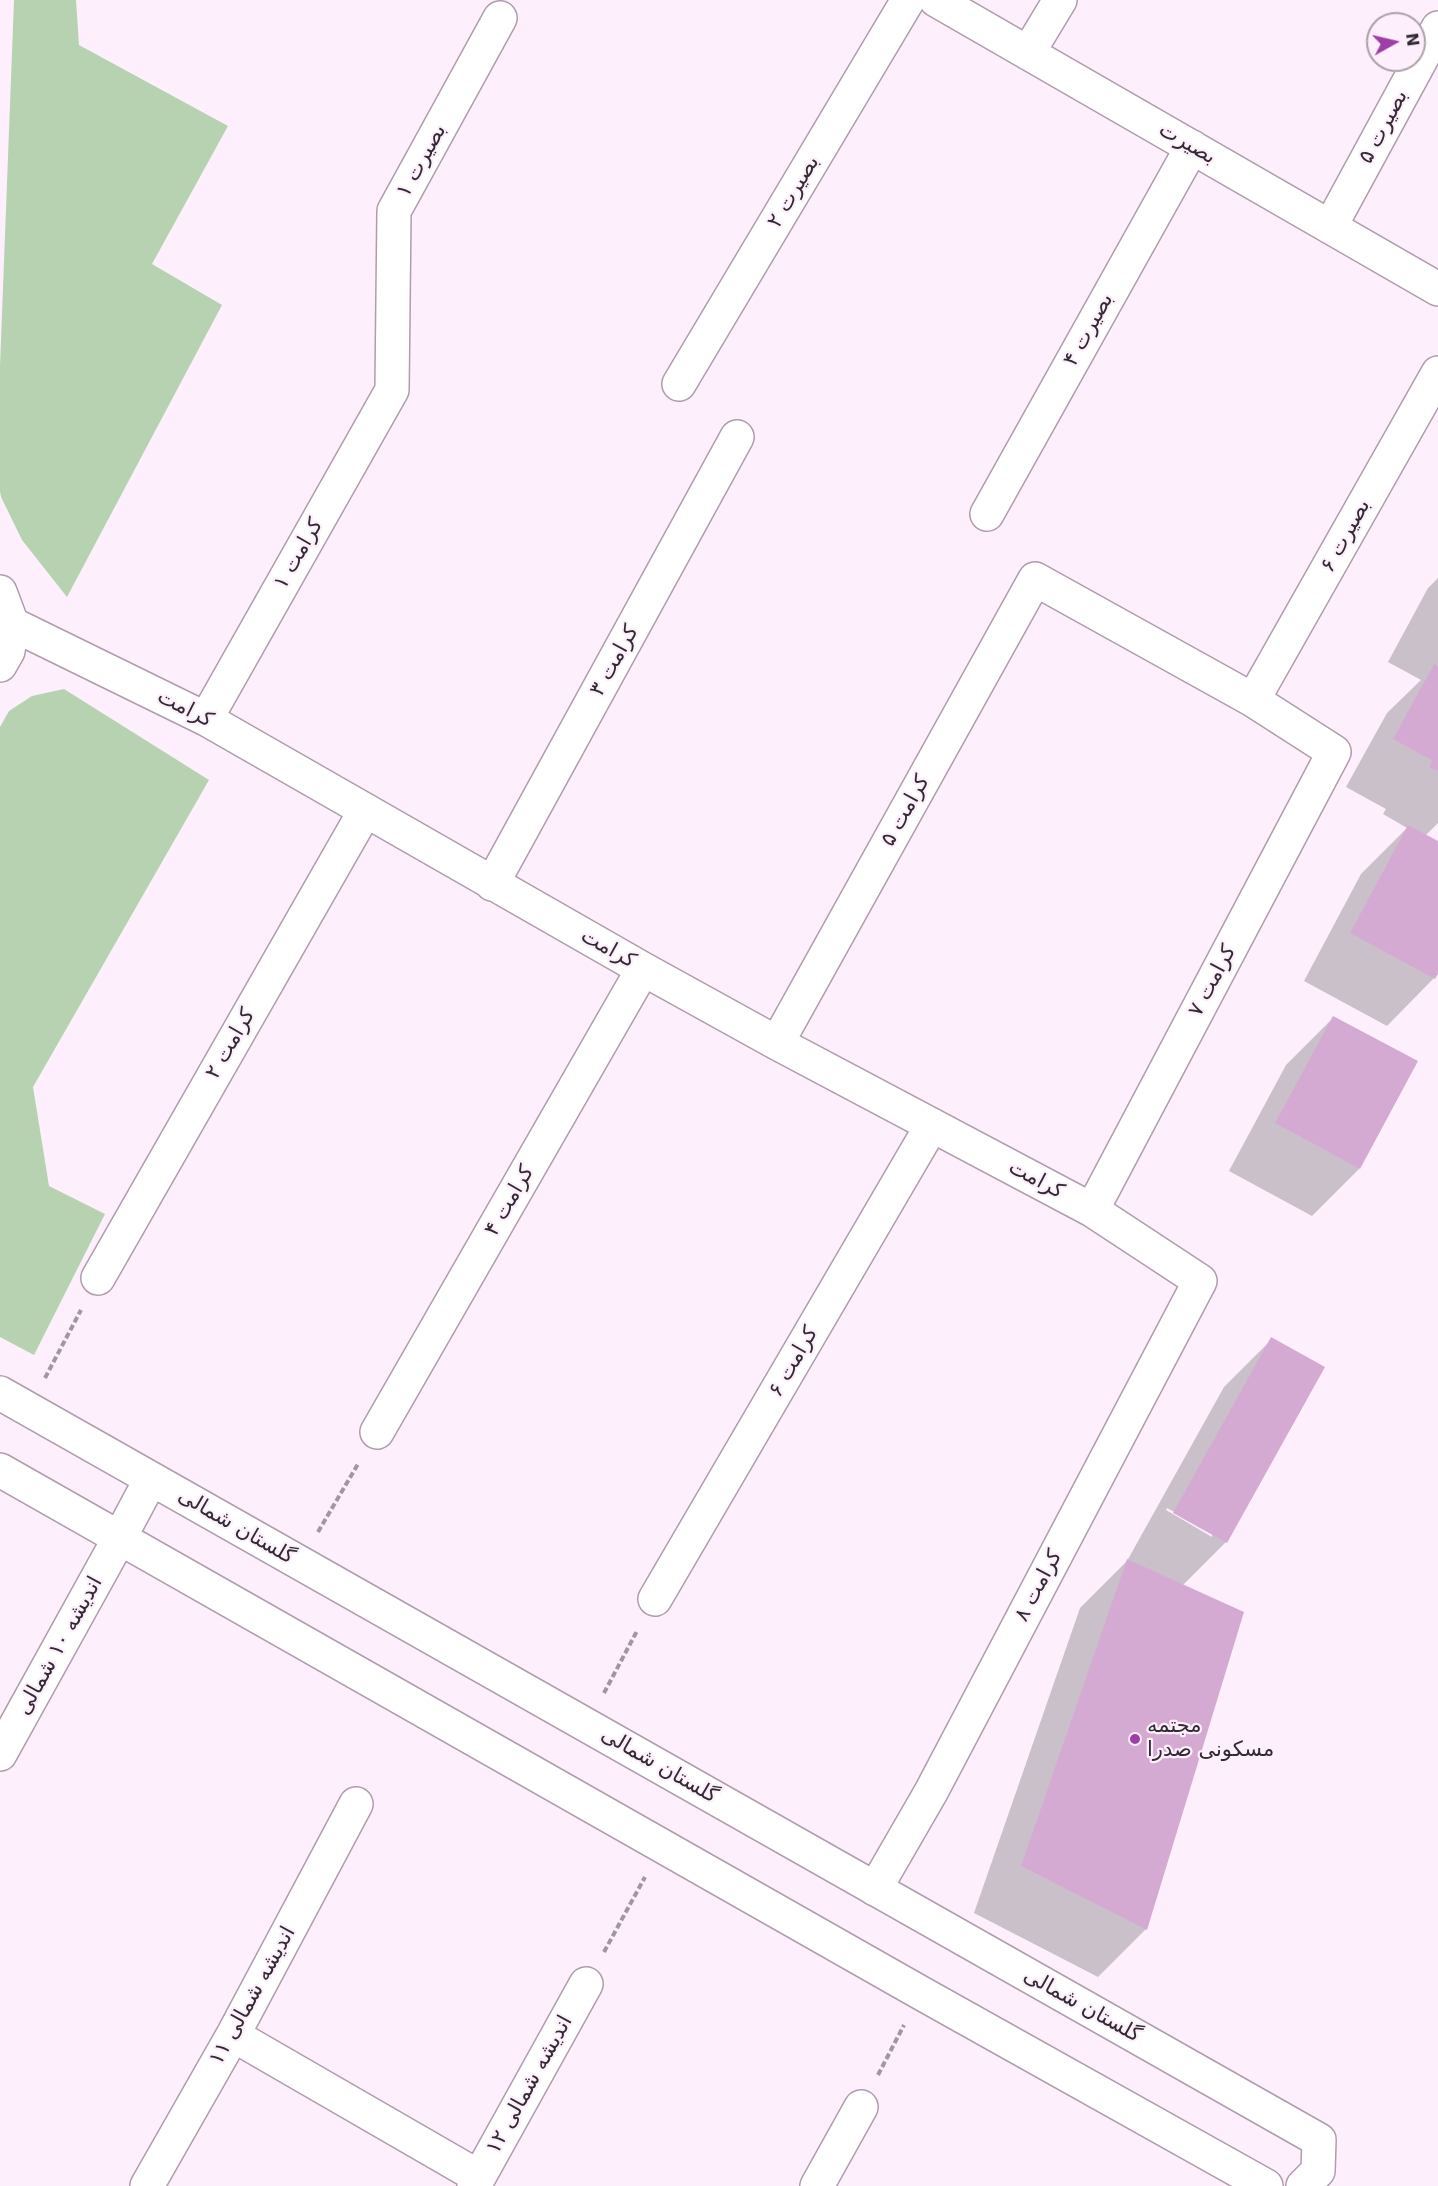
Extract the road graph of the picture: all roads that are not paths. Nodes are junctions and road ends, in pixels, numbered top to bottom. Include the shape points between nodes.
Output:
1 (908, 0) edge
2 (936, 0) edge
3 (1060, 0) edge
4 (500, 18) dead end
5 (1438, 28) edge
6 (1028, 53) junction
7 (1192, 147) junction
8 (1330, 227) junction
9 (1438, 288) edge
10 (1438, 373) edge
11 (679, 384) dead end
12 (392, 390) joint
13 (737, 438) dead end
14 (987, 514) dead end
15 (0, 592) edge
16 (12, 624) junction
17 (0, 665) edge
18 (1253, 700) junction
19 (206, 719) junction
20 (365, 811) junction
21 (492, 884) junction
22 (642, 969) junction
23 (777, 1043) junction
24 (932, 1125) junction
25 (1092, 1210) junction
26 (98, 1278) road end
27 (1200, 1281) joint
28 (0, 1394) edge
29 (377, 1432) road end
30 (0, 1470) edge
31 (151, 1479) junction
32 (120, 1538) junction
33 (655, 1599) road end
34 (0, 1754) edge
35 (356, 1804) dead end
36 (875, 1889) junction
37 (586, 1984) road end
38 (233, 2035) junction
39 (861, 2107) road end
40 (476, 2182) edge
41 (147, 2186) edge
42 (817, 2186) edge
43 (1266, 2186) edge
44 (1303, 2186) edge

1 - 11 street, بصیرت ۲
2 - 6 street, بصیرت
3 - 6 street
4 - 12 street, بصیرت ۱ via 394,211
5 - 8 street, بصیرت ۵
6 - 7 street, بصیرت
7 - 8 street, بصیرت
7 - 14 street, بصیرت ۴
8 - 9 street, بصیرت
10 - 18 street, بصیرت ۶
12 - 19 street, کرامت ۱
13 - 21 street, کرامت ۳
15 - 16 street
16 - 17 street via 8,651
16 - 19 street, کرامت
18 - 23 street, کرامت ۵ via 1035,579
18 - 25 street, کرامت ۷ via 1334,752
19 - 20 street, کرامت
20 - 21 street, کرامت
20 - 26 street, کرامت ۲
21 - 22 street, کرامت
22 - 23 street, کرامت
22 - 29 street, کرامت ۴
23 - 24 street, کرامت
24 - 25 street, کرامت
24 - 33 street, کرامت ۶
25 - 27 street, کرامت
27 - 36 street, کرامت ۸ via 931,1792
28 - 31 street, گلستان شمالی
30 - 32 street
31 - 32 street, اندیشه ۱۰ شمالی
31 - 36 street, گلستان شمالی
32 - 34 street, اندیشه ۱۰ شمالی
32 - 43 street
35 - 38 street, اندیشه شمالی ۱۱
36 - 44 street, گلستان شمالی via 1318,2140 1318,2171
37 - 40 street, اندیشه شمالی ۱۲
38 - 40 street
38 - 41 street, اندیشه شمالی ۱۱
39 - 42 street

